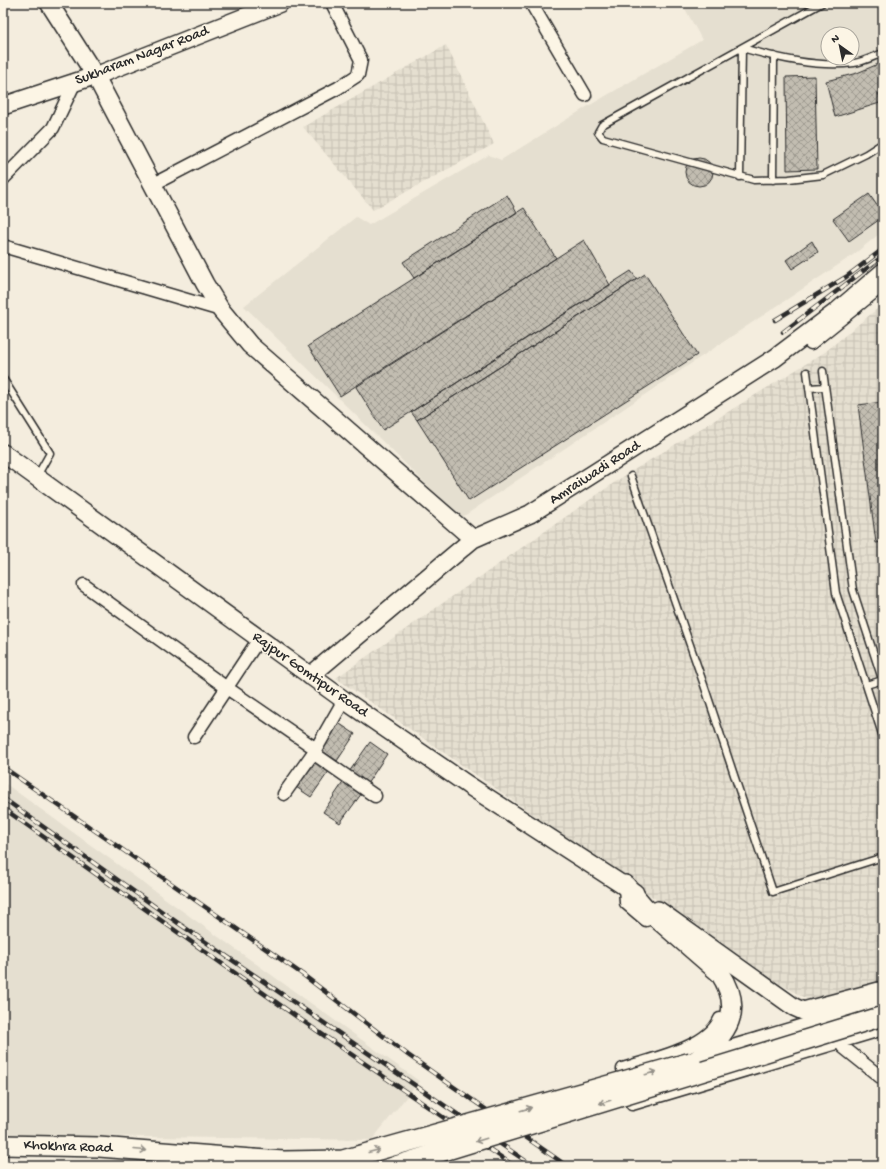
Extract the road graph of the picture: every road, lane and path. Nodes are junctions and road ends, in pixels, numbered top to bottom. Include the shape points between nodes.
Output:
1 (49, 3) edge
2 (280, 3) edge
3 (332, 3) edge
4 (531, 3) edge
5 (822, 3) edge
6 (742, 48) junction
7 (883, 52) edge
8 (774, 56) junction
9 (95, 75) junction
10 (75, 82) junction
11 (585, 95) dead end
12 (3, 106) edge
13 (883, 143) edge
14 (740, 176) junction
15 (3, 179) edge
16 (773, 180) junction
17 (152, 185) junction
18 (3, 246) edge
19 (883, 272) edge
20 (883, 285) edge
21 (221, 310) junction
22 (804, 336) junction
23 (823, 371) dead end
24 (807, 372) dead end
25 (4, 380) edge
26 (825, 387) junction
27 (810, 388) junction
28 (3, 453) edge
29 (632, 476) dead end
30 (36, 477) junction
31 (473, 539) junction
32 (84, 585) dead end
33 (259, 639) junction
34 (310, 676) junction
35 (883, 681) edge
36 (866, 685) junction
37 (227, 688) junction
38 (344, 700) junction
39 (194, 737) dead end
40 (883, 737) edge
41 (314, 751) junction
42 (284, 794) dead end
43 (375, 796) dead end
44 (883, 857) edge
45 (625, 885) junction
46 (883, 990) edge
47 (883, 1005) edge
48 (883, 1016) edge
49 (883, 1029) edge
50 (843, 1047) dead end
51 (698, 1060) junction
52 (883, 1079) edge
53 (3, 1145) edge
54 (395, 1166) edge

1 - 9 main road
2 - 9 main road, Sukharam Nagar Road
3 - 17 street via 361,60 358,75 338,88
4 - 11 street
5 - 6 lane
6 - 8 lane
6 - 14 lane
6 - 14 lane via 602,125 598,132 603,138
7 - 8 lane via 855,63 820,64
8 - 16 lane
9 - 10 main road, Sukharam Nagar Road
9 - 17 main road
10 - 12 main road, Sukharam Nagar Road
10 - 15 street via 53,128
13 - 16 lane via 823,175
14 - 16 lane via 754,180
17 - 21 main road
18 - 21 street
19 - 22 main road, Amraiwadi Road
20 - 22 street via 811,343
21 - 31 main road via 250,345
22 - 31 main road, Amraiwadi Road via 775,358 530,514
23 - 26 lane
24 - 27 lane
25 - 30 lane via 50,453
26 - 27 lane
26 - 35 lane via 853,590
27 - 36 lane via 836,593
28 - 30 main road, Rajpur Gomtipur Road
29 - 44 lane via 773,892
30 - 33 main road, Rajpur Gomtipur Road
31 - 34 main road, Amraiwadi Road
32 - 37 street
33 - 34 main road, Rajpur Gomtipur Road
33 - 37 street
34 - 38 main road, Rajpur Gomtipur Road
35 - 36 lane
36 - 40 lane
37 - 39 street
37 - 41 street
38 - 41 street
38 - 45 main road, Rajpur Gomtipur Road via 468,785
41 - 42 street
41 - 43 street
45 - 46 main road, Rajpur Gomtipur Road via 803,1011
45 - 49 street via 626,903 709,974 718,986 723,1000 722,1015 716,1028 704,1039 623,1069 632,1104
45 - 51 main road via 644,907 720,973 729,986 732,1009 730,1022 715,1045
47 - 51 main road, Khokhra Road
48 -> 54 main road, bridge
50 - 52 street
53 -> 51 main road, Khokhra Road, bridge via 99,1147 284,1161 344,1160

